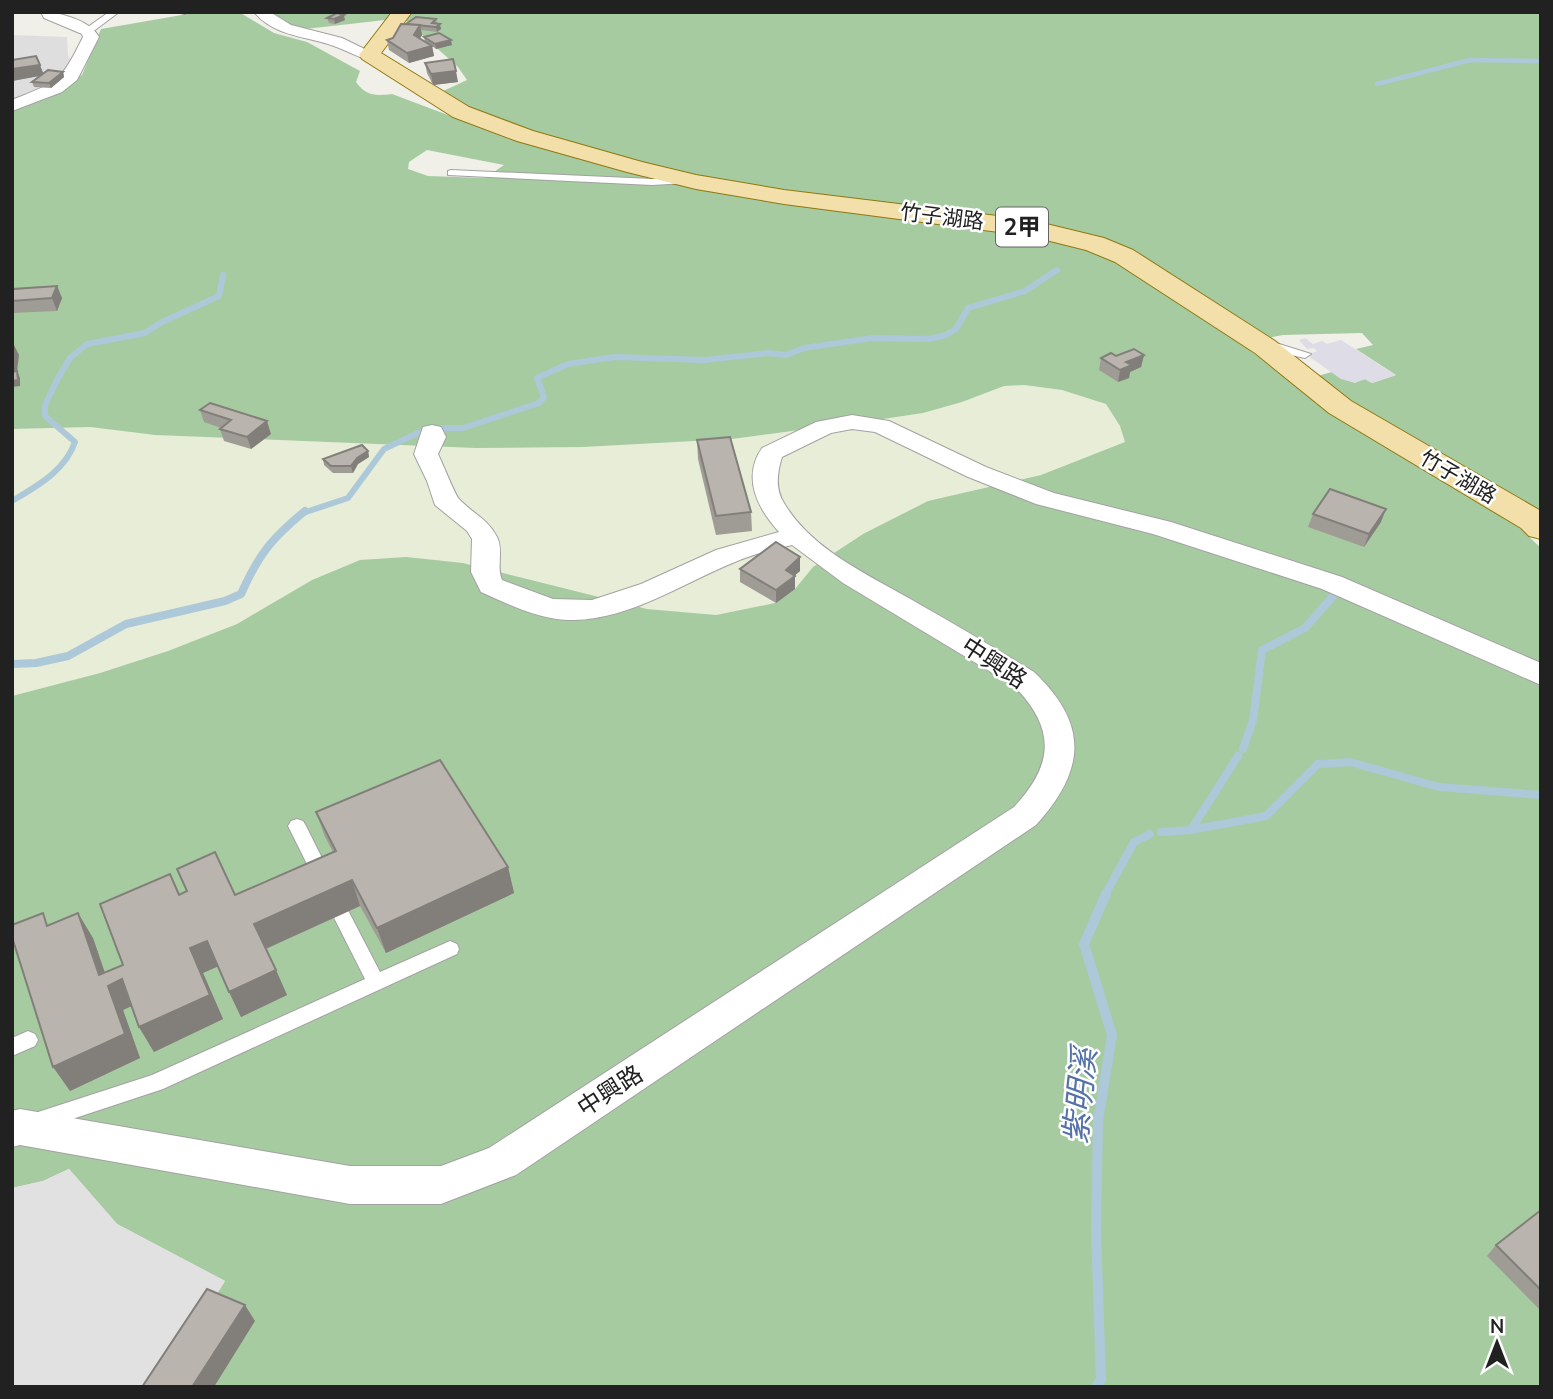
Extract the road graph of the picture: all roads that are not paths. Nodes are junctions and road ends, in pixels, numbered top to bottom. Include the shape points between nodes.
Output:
1 (50, 12) edge
2 (115, 12) edge
3 (261, 12) edge
4 (402, 12) edge
5 (88, 32) junction
6 (369, 55) junction
7 (12, 106) edge
8 (451, 173) dead end
9 (688, 180) junction
10 (1265, 347) junction
11 (1304, 354) dead end
12 (430, 428) dead end
13 (1538, 523) edge
14 (797, 535) junction
15 (1541, 675) edge
16 (297, 826) dead end
17 (450, 949) dead end
18 (376, 983) junction
19 (16, 1128) edge

1 - 5 street via 57,20
2 - 5 lane
3 - 6 street, 竹子湖路 via 285,30
4 - 6 main road
5 - 7 street via 91,37 71,77
6 - 9 main road, 竹子湖路 / 2甲 via 402,70 461,112 525,136
8 - 9 lane
9 - 10 main road, 竹子湖路 / 2甲 via 1061,233 1125,257
10 - 11 lane
10 - 13 main road, 竹子湖路 / 2甲 via 1340,407
12 - 14 street via 434,437 426,454 444,500 477,526 485,539 485,572 491,586 541,605 570,611 616,603 729,555
14 - 15 street, 中興路 via 771,504 764,485 771,453 824,427 852,422 881,426 1045,499 1162,528 1332,583
14 - 19 street, 中興路 via 838,568 1024,679 1046,703 1062,735 1061,756 1045,797 1025,816 502,1162 441,1185 350,1185
16 - 18 lane
17 - 18 lane
18 - 19 lane via 156,1083

